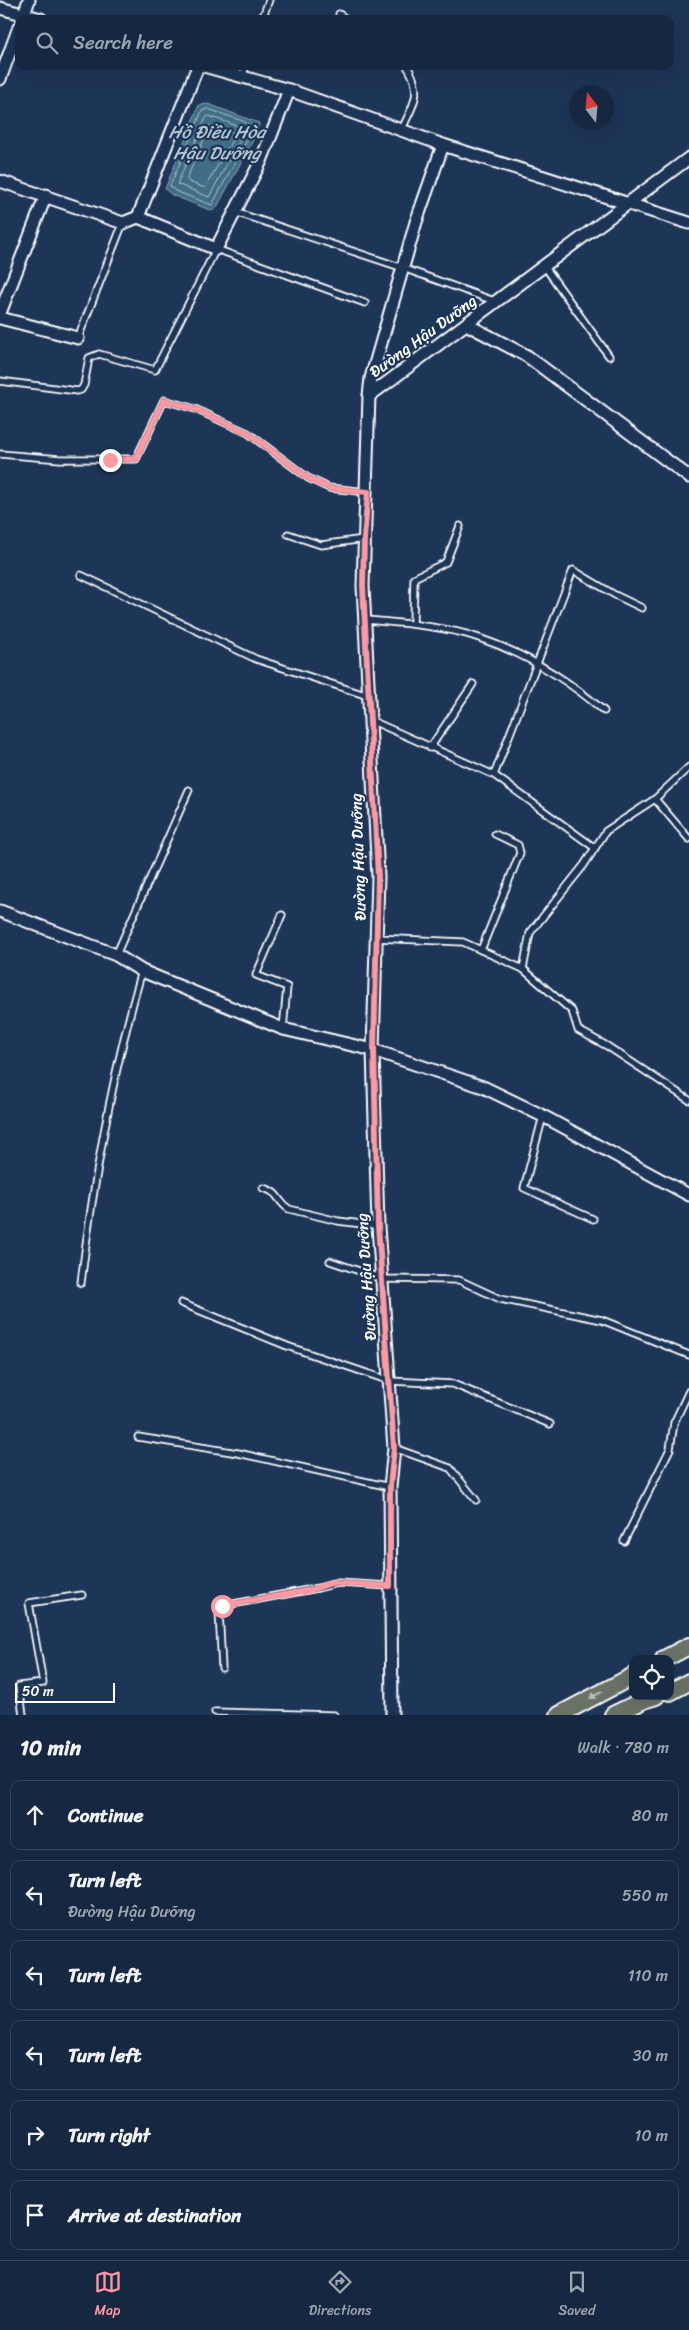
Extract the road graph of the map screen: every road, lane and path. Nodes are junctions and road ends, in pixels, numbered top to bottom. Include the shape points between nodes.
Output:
1 (29, 0) edge
2 (269, 0) edge
3 (5, 10) edge
4 (20, 15) edge
5 (23, 15) edge
6 (263, 15) edge
7 (15, 38) edge
8 (196, 70) edge
9 (231, 70) edge
10 (410, 70) edge
11 (244, 72) edge
12 (0, 80) edge
13 (289, 90) junction
14 (401, 131) junction
15 (443, 146) junction
16 (689, 158) edge
17 (0, 181) edge
18 (46, 195) junction
19 (629, 204) junction
20 (235, 212) junction
21 (138, 217) junction
22 (123, 222) junction
23 (689, 223) edge
24 (216, 249) junction
25 (545, 266) junction
26 (403, 268) junction
27 (496, 302) junction
28 (365, 303) dead end
29 (0, 314) edge
30 (0, 318) edge
31 (466, 324) junction
32 (78, 338) joint
33 (610, 356) dead end
34 (0, 381) edge
35 (370, 396) junction
36 (0, 454) edge
37 (689, 477) edge
38 (368, 492) junction
39 (460, 526) dead end
40 (288, 534) dead end
41 (364, 539) junction
42 (82, 575) dead end
43 (642, 608) dead end
44 (365, 620) junction
45 (413, 624) junction
46 (538, 664) junction
47 (473, 684) dead end
48 (368, 696) junction
49 (604, 711) dead end
50 (369, 720) junction
51 (430, 748) junction
52 (689, 768) edge
53 (494, 775) junction
54 (189, 790) dead end
55 (655, 799) junction
56 (495, 834) dead end
57 (689, 839) edge
58 (595, 848) junction
59 (0, 910) edge
60 (282, 915) dead end
61 (376, 938) junction
62 (481, 950) junction
63 (116, 955) junction
64 (523, 970) junction
65 (142, 971) junction
66 (283, 1029) junction
67 (374, 1050) junction
68 (689, 1100) edge
69 (543, 1116) junction
70 (263, 1188) dead end
71 (689, 1195) edge
72 (592, 1219) dead end
73 (378, 1226) junction
74 (330, 1261) dead end
75 (383, 1279) junction
76 (81, 1283) dead end
77 (181, 1303) dead end
78 (689, 1354) edge
79 (390, 1380) junction
80 (689, 1391) edge
81 (550, 1424) dead end
82 (138, 1437) dead end
83 (394, 1448) junction
84 (390, 1486) junction
85 (476, 1500) dead end
86 (624, 1540) dead end
87 (390, 1586) junction
88 (82, 1594) dead end
89 (689, 1646) edge
90 (672, 1655) edge
91 (222, 1668) dead end
92 (629, 1678) edge
93 (689, 1682) edge
94 (674, 1690) edge
95 (644, 1700) edge
96 (660, 1700) edge
97 (215, 1712) dead end
98 (23, 1715) edge
99 (334, 1715) edge
100 (392, 1715) edge
101 (559, 1715) edge
102 (613, 1715) edge
103 (637, 1715) edge

1 - 5 street
2 - 6 lane
3 - 4 street
7 - 12 street
8 - 21 street
9 - 11 street
10 - 14 lane via 415,78 417,96
11 - 13 street
13 - 14 street
13 - 20 street via 261,161
14 - 15 street
15 - 19 street
15 - 26 street
16 - 19 street, Đường Hậu Dưỡng
17 - 18 street
18 - 22 street
18 - 29 street
19 - 23 street
19 - 25 street, Đường Hậu Dưỡng
20 - 24 street
20 - 26 lane
21 - 22 street
21 - 24 street
22 - 32 lane
24 - 28 lane
24 - 34 lane via 156,370 99,354 89,358 81,390
25 - 27 street, Đường Hậu Dưỡng
25 - 33 lane
26 - 27 lane
26 - 35 street via 371,378
27 - 31 street, Đường Hậu Dưỡng
30 - 32 street
31 - 35 street, Đường Hậu Dưỡng
31 - 37 street via 527,356
35 - 38 street, Đường Hậu Dưỡng
36 - 38 lane via 60,459 136,459 164,400 195,409 248,433 308,478 329,488
38 - 41 street, Đường Hậu Dưỡng
39 - 45 lane via 446,562 414,578
40 - 41 lane via 321,545
41 - 44 street, Đường Hậu Dưỡng
42 - 48 lane via 256,659
43 - 46 lane via 573,570
44 - 45 lane
44 - 48 street, Đường Hậu Dưỡng
45 - 46 lane via 478,637
46 - 49 lane via 576,687
46 - 53 lane
47 - 51 lane
48 - 50 street, Đường Hậu Dưỡng
50 - 51 lane
50 - 61 street, Đường Hậu Dưỡng via 378,877
51 - 53 lane
52 - 55 lane
53 - 58 lane
54 - 63 lane
55 - 57 lane
55 - 58 lane via 606,831
56 - 62 lane via 518,845 520,853
58 - 64 lane via 530,933
59 - 63 street
60 - 66 lane via 256,975 287,987
61 - 62 lane via 463,942
61 - 67 street, Đường Hậu Dưỡng
62 - 64 lane
63 - 65 street
64 - 68 lane via 572,1011 578,1030
65 - 66 street
65 - 76 lane via 112,1087 92,1193
66 - 67 street
67 - 69 street via 483,1087
67 - 73 street, Đường Hậu Dưỡng
69 - 71 street
69 - 72 lane via 524,1188
70 - 73 lane via 274,1192 289,1209
73 - 75 street, Đường Hậu Dưỡng
74 - 75 lane
75 - 78 lane via 459,1280 500,1299 602,1320
75 - 79 street, Đường Hậu Dưỡng
77 - 79 lane via 287,1346
79 - 81 lane via 453,1384
79 - 83 street, Đường Hậu Dưỡng
80 - 86 lane via 674,1423 670,1449
82 - 84 lane via 238,1453
83 - 84 street, Đường Hậu Dưỡng
83 - 85 lane via 450,1468
84 - 87 street, Đường Hậu Dưỡng
87 - 91 lane via 331,1583 311,1590 222,1606 219,1611
87 - 100 street, Đường Hậu Dưỡng
88 - 98 lane via 29,1603 43,1683 19,1686
89 - 90 main road
92 -> 101 main road
93 - 94 main road
95 - 102 main road
96 - 103 main road
97 - 99 lane

